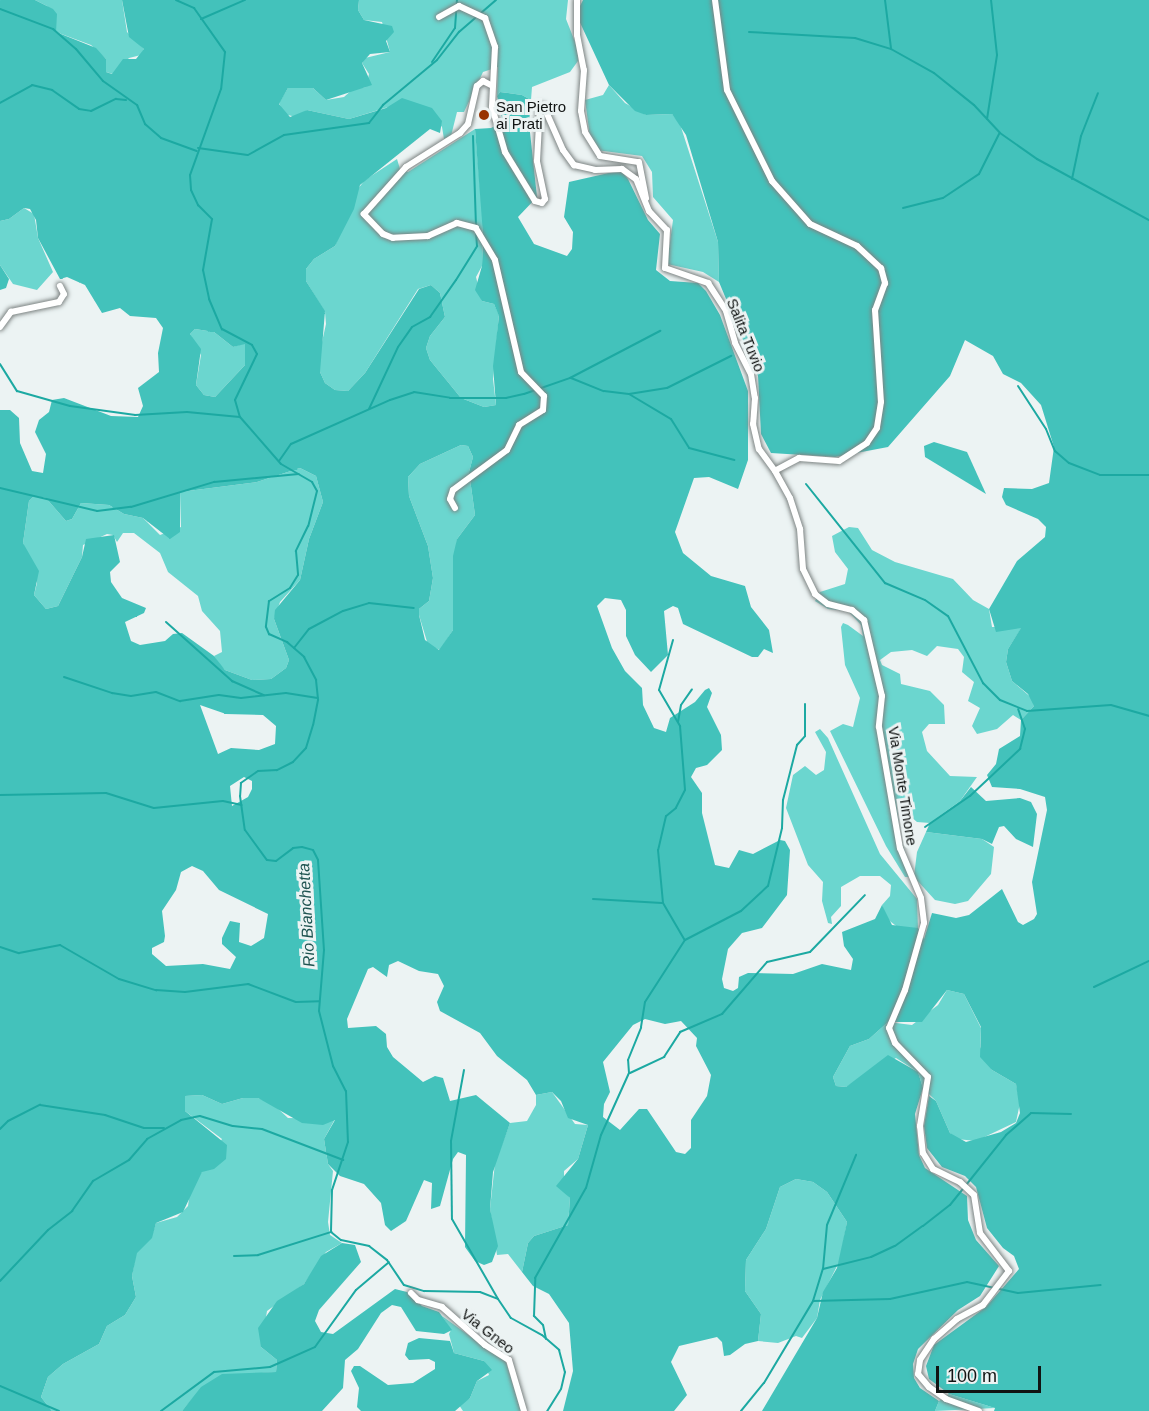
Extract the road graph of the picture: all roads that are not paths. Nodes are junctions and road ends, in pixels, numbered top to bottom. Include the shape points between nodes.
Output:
1 (577, 0) edge
2 (715, 0) edge
3 (439, 17) dead end
4 (491, 85) junction
5 (645, 202) junction
6 (60, 286) dead end
7 (0, 327) edge
8 (775, 471) junction
9 (455, 508) dead end
10 (411, 1293) dead end
11 (525, 1411) edge
12 (980, 1411) edge

1 - 5 street via 585,132 600,156 639,162 645,179
2 - 8 street via 727,90 772,181 810,224 857,246 881,268 885,283 875,310 881,402 877,428 867,443 839,461 799,459
3 - 4 street via 459,6 485,18 495,47
4 - 5 street via 492,106 505,152 535,201 542,203 545,199 537,161 537,111 542,106 573,164 588,169 628,171 636,179
4 - 9 street via 483,81 477,86 468,124 460,134 406,167 364,214 383,234 393,238 432,235 457,223 476,228 495,260 519,367 527,382 544,396 543,410 519,425 507,450 453,490 450,499
5 - 8 street, Salita Tuvio via 668,230 664,268 708,282 726,311 735,343 751,374 755,398 753,424 759,449
6 - 7 street via 64,294 59,302 11,312
8 - 12 street, Via Monte Timone via 790,498 800,529 803,569 815,594 828,604 852,610 864,620 882,696 879,727 900,848 921,898 924,923 905,990 889,1028 895,1043 928,1077 920,1126 923,1153 933,1169 960,1182 974,1195 980,1233 1009,1270 983,1305 957,1319 934,1339 920,1360 918,1374 929,1387 946,1399
10 - 11 street, Via Gneo via 418,1300 442,1307 485,1345 509,1360

